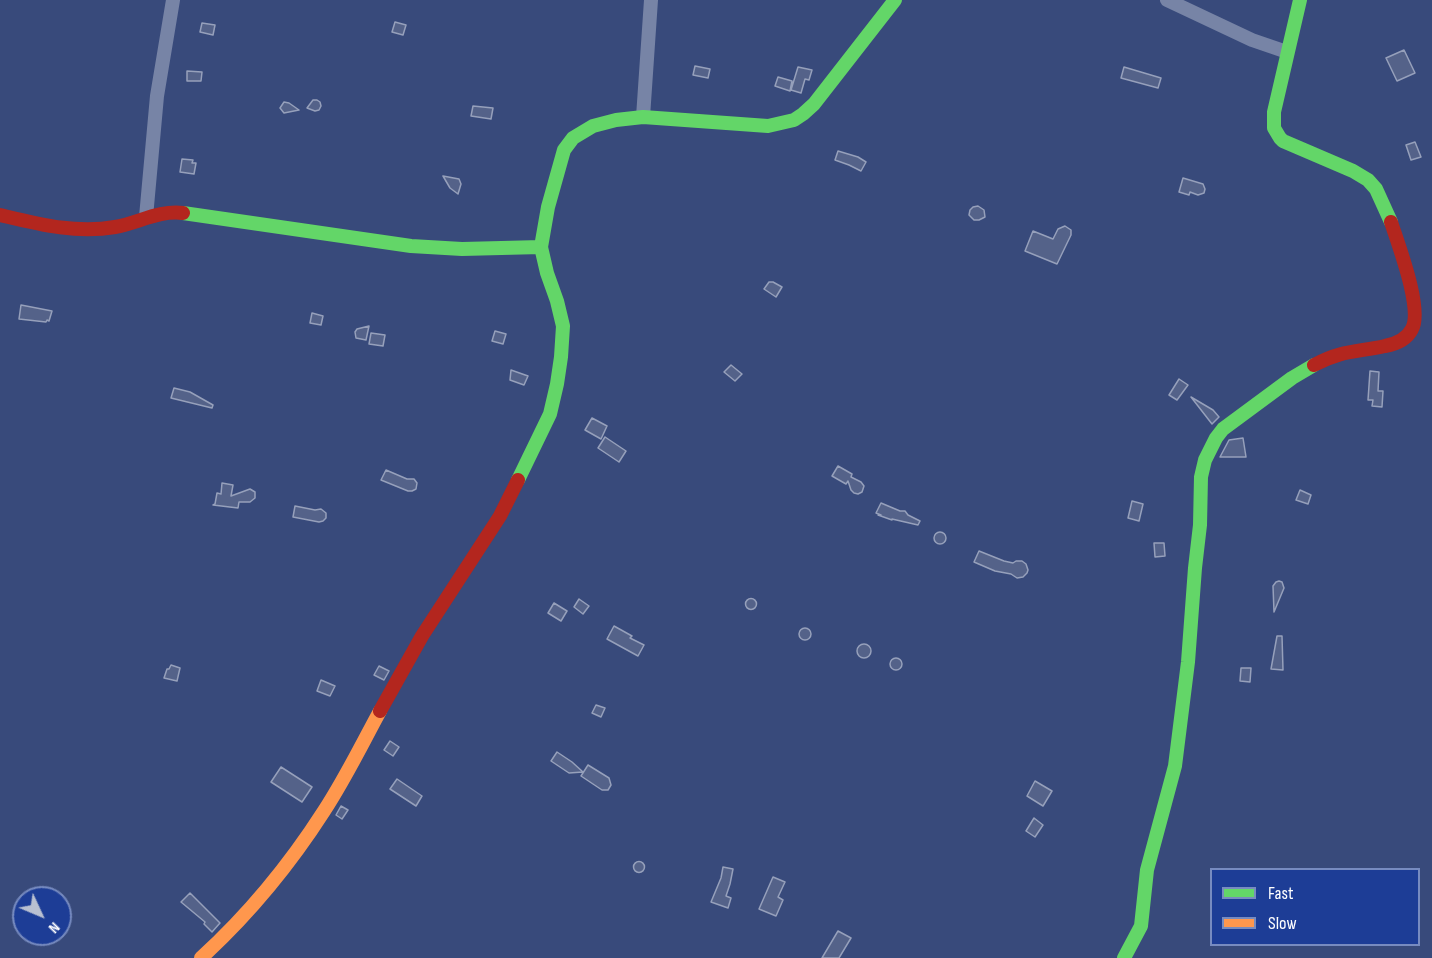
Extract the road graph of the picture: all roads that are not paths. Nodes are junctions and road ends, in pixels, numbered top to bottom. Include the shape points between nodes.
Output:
1 (173, 0) edge
2 (651, 0) edge
3 (895, 0) edge
4 (1167, 0) edge
5 (1300, 0) edge
6 (1287, 52) junction
7 (643, 117) junction
8 (0, 215) edge
9 (147, 217) junction
10 (541, 247) junction
11 (201, 958) edge
12 (1124, 958) edge

1 - 9 street via 157,96
2 - 7 street
3 - 7 street via 813,104 802,116 786,124
4 - 6 street
5 - 6 street
6 - 12 street via 1273,128 1283,141 1346,167 1375,188 1396,238 1414,301 1415,321 1408,336 1398,342 1329,356 1308,366 1223,429 1205,460 1175,766 1147,870 1141,926
7 - 10 street via 593,126 573,138 564,150
8 - 9 street via 80,230 116,227
9 - 10 street via 179,213 261,222 411,246
10 - 11 street via 563,326 557,384 542,433 500,516 422,636 325,810 283,870

